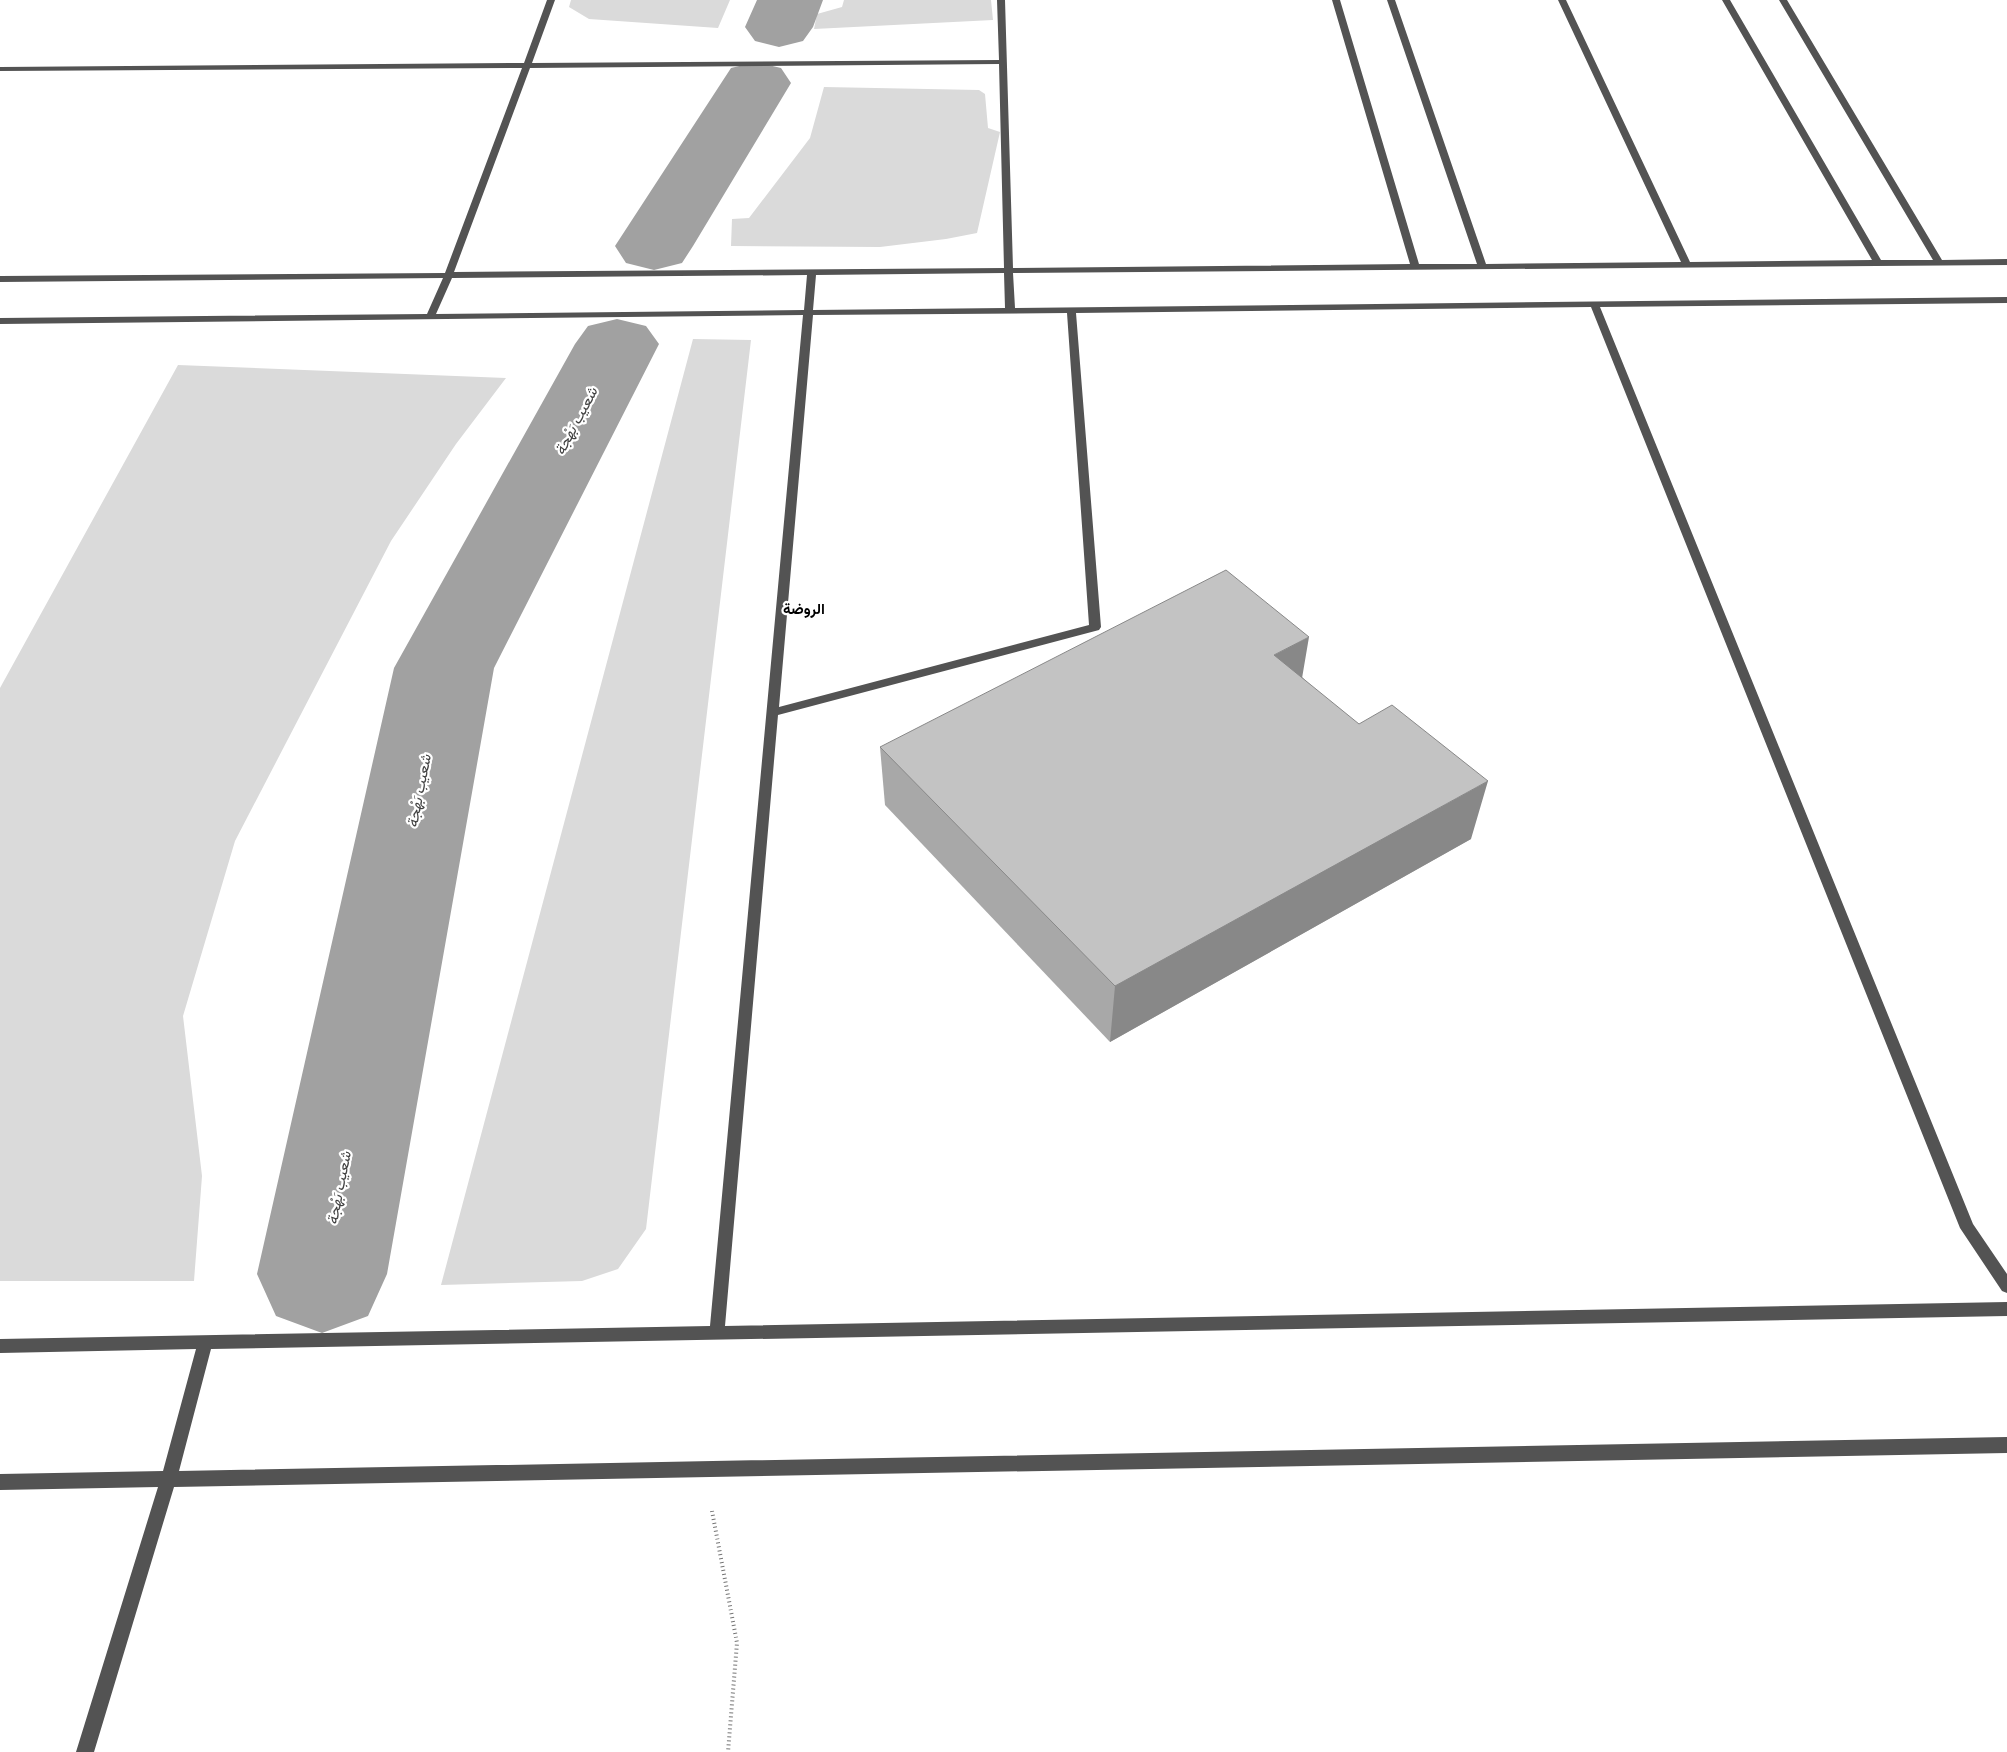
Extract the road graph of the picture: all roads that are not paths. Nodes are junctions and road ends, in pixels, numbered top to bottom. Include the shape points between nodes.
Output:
1 (551, 0) edge
2 (1001, 0) edge
3 (1336, 0) edge
4 (1391, 0) edge
5 (1562, 0) edge
6 (1726, 0) edge
7 (1783, 0) edge
8 (1003, 62) junction
9 (527, 65) junction
10 (0, 69) edge
11 (1878, 262) junction
12 (1939, 262) junction
13 (2007, 262) edge
14 (1686, 264) junction
15 (1415, 266) junction
16 (1482, 266) junction
17 (1008, 270) junction
18 (812, 272) junction
19 (450, 275) junction
20 (0, 278) edge
21 (2007, 300) edge
22 (1594, 304) junction
23 (1071, 310) junction
24 (1010, 311) junction
25 (808, 313) junction
26 (430, 317) junction
27 (0, 321) edge
28 (772, 713) junction
29 (2007, 1286) edge
30 (2007, 1309) edge
31 (717, 1333) junction
32 (205, 1343) junction
33 (0, 1346) edge
34 (2007, 1445) edge
35 (169, 1478) junction
36 (0, 1482) edge
37 (85, 1752) edge

1 - 9 street
2 - 8 street
3 - 15 street
4 - 16 street
5 - 14 street
6 - 11 street
7 - 12 street
8 - 9 street
8 - 17 street
9 - 10 street
9 - 19 street
11 - 12 street
11 - 14 street
12 - 13 street
14 - 16 street
15 - 16 street
15 - 17 street
17 - 18 street
17 - 24 street
18 - 19 street
18 - 25 street
19 - 20 street
19 - 26 street
21 - 22 street
22 - 23 street
22 - 29 street via 1967,1228
23 - 24 street
23 - 28 street via 1095,627
24 - 25 street
25 - 26 street
25 - 28 street
26 - 27 street
28 - 31 street
30 - 31 street
31 - 32 street
32 - 33 street
32 - 35 street
34 - 35 street
35 - 36 street
35 - 37 street

